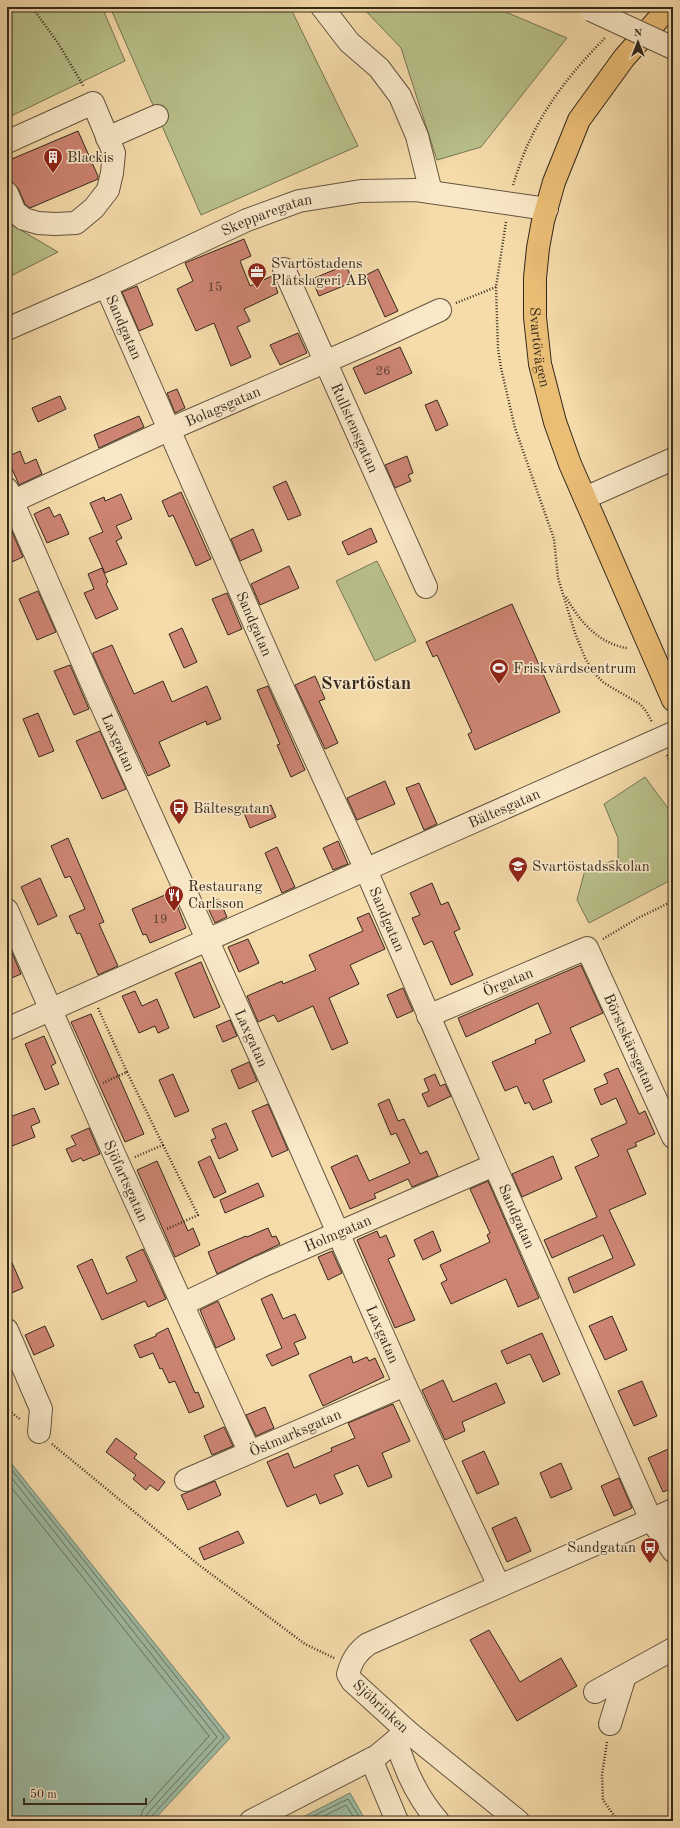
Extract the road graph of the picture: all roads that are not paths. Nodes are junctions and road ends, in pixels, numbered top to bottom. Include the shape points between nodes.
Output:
1 (322, 7) edge
2 (668, 7) edge
3 (587, 8) edge
4 (673, 48) edge
5 (157, 116) dead end
6 (107, 138) junction
7 (7, 142) edge
8 (7, 192) edge
9 (431, 192) junction
10 (547, 209) junction
11 (284, 269) dead end
12 (106, 286) junction
13 (440, 310) road end
14 (7, 329) edge
15 (325, 362) junction
16 (168, 430) junction
17 (673, 459) edge
18 (9, 498) edge
19 (585, 498) junction
20 (426, 587) dead end
21 (673, 700) edge
22 (673, 733) edge
23 (366, 870) junction
24 (7, 910) edge
25 (207, 940) junction
26 (587, 948) joint
27 (50, 1009) junction
28 (428, 1016) junction
29 (7, 1029) edge
30 (673, 1137) edge
31 (494, 1165) junction
32 (338, 1234) junction
33 (183, 1304) junction
34 (7, 1330) edge
35 (405, 1386) junction
36 (39, 1432) road end
37 (249, 1451) junction
38 (186, 1480) dead end
39 (673, 1510) edge
40 (651, 1520) junction
41 (673, 1551) edge
42 (499, 1586) junction
43 (673, 1649) edge
44 (625, 1676) junction
45 (595, 1692) dead end
46 (610, 1724) road end
47 (402, 1736) junction
48 (372, 1759) junction
49 (251, 1821) edge
50 (397, 1821) edge
51 (438, 1821) edge
52 (518, 1821) edge

1 - 9 street via 349,42 379,68 400,96 417,136
2 - 10 main road, Svartövägen via 624,58 579,120 554,182
3 - 4 street, bridge
5 - 6 street
6 - 7 street via 93,103
6 - 8 street via 114,153 108,190 94,208 76,222 55,224 24,219 15,212
9 - 10 street, Skepparegatan
9 - 12 street, Skepparegatan via 361,191 298,201 247,220
10 - 19 main road, Svartövägen via 538,248 535,278 538,345 544,385 554,422
11 - 15 street, Rullstensgatan
12 - 14 street, Skepparegatan
12 - 16 street, Sandgatan
13 - 15 street, Bolagsgatan
15 - 16 street, Bolagsgatan
15 - 20 street, Rullstensgatan
16 - 18 street, Bolagsgatan
16 - 23 street, Sandgatan
17 - 19 street
18 - 25 street, Laxgatan
19 - 21 main road, Svartövägen
22 - 23 street, Bältesgatan
23 - 25 street, Bältesgatan
23 - 28 street, Sandgatan
24 - 27 street, Sjöfartsgatan
25 - 27 street, Bältesgatan
25 - 32 street, Laxgatan
26 - 28 street, Örgatan
26 - 30 street, Börstskärsgatan
27 - 29 street, Bältesgatan
27 - 33 street, Sjöfartsgatan
28 - 31 street, Sandgatan
31 - 32 street, Holmgatan
31 - 40 street, Sandgatan
32 - 33 street, Holmgatan via 260,1267
32 - 35 street, Laxgatan
33 - 37 street, Sjöfartsgatan
34 - 36 street via 41,1409
35 - 37 street, Östmarksgatan
35 - 42 street, Laxgatan
37 - 38 street, Östmarksgatan
39 - 40 street, Sjöbrinken
40 - 41 street, Sandgatan
40 - 42 street, Sjöbrinken
42 - 47 street, Sjöbrinken via 368,1644 358,1651 348,1674
43 - 44 street
44 - 45 street
44 - 46 street
47 - 48 street
47 - 51 street via 401,1759 415,1789
47 - 52 street, Sjöbrinken
48 - 49 street
48 - 50 street

